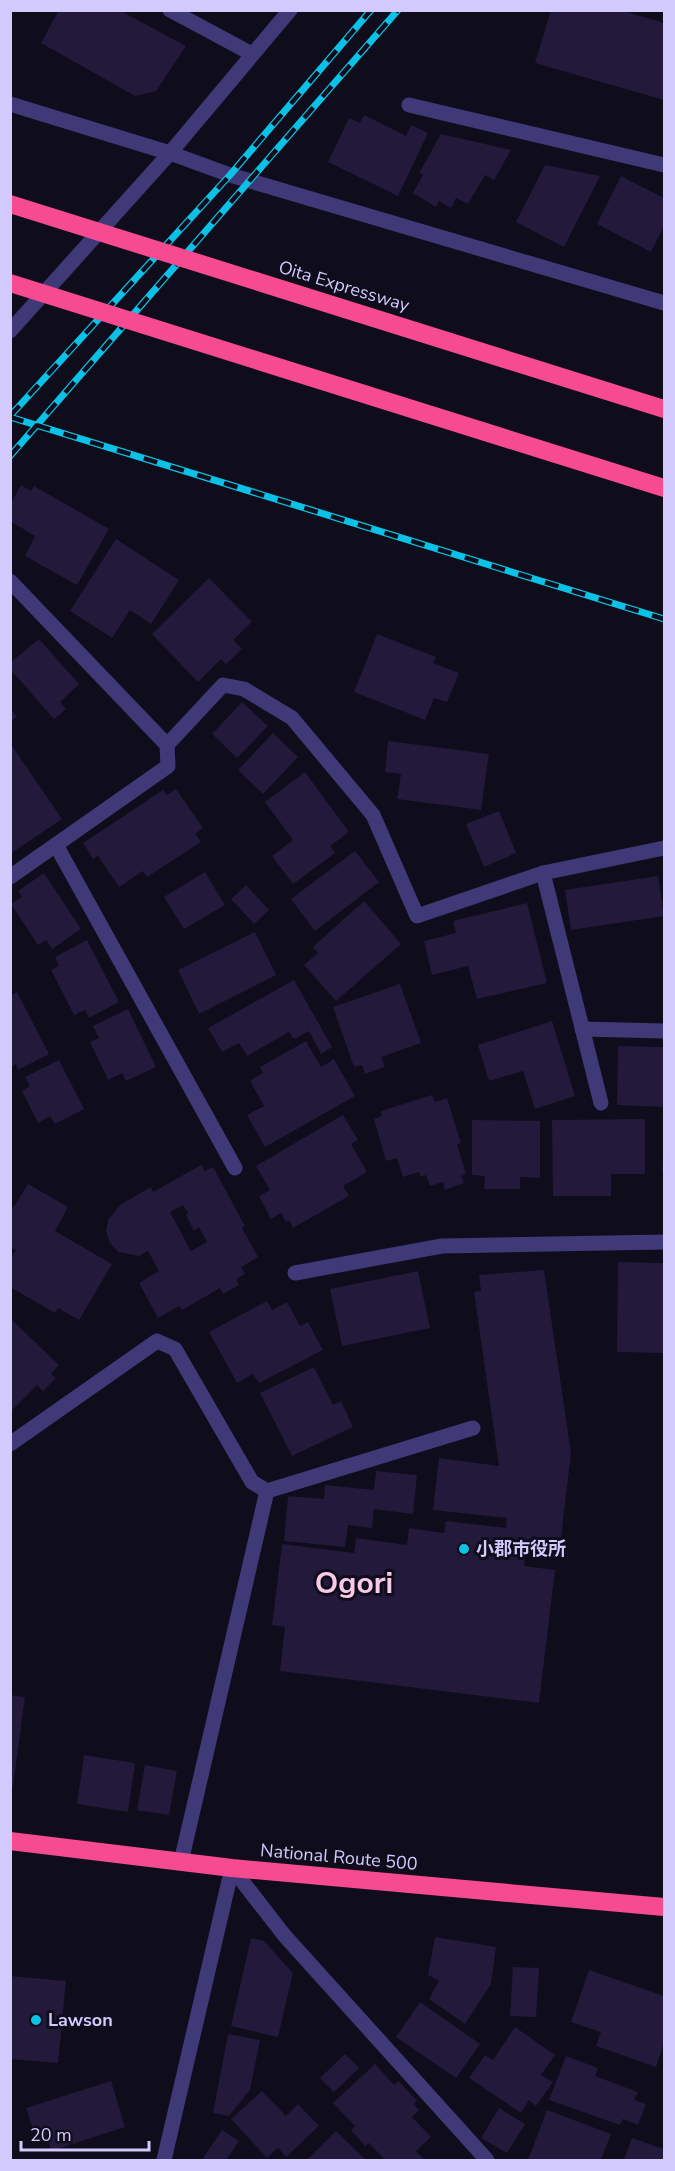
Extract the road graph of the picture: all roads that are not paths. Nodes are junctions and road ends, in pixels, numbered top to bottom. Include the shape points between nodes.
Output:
1 (170, 10) edge
2 (290, 10) edge
3 (252, 54) junction
4 (10, 104) edge
5 (409, 105) dead end
6 (170, 153) junction
7 (664, 165) edge
8 (10, 204) edge
9 (10, 283) edge
10 (664, 303) edge
11 (10, 331) edge
12 (664, 409) edge
13 (664, 488) edge
14 (10, 581) edge
15 (167, 745) junction
16 (56, 845) junction
17 (664, 848) edge
18 (543, 873) junction
19 (10, 877) edge
20 (582, 1029) junction
21 (664, 1031) edge
22 (601, 1103) dead end
23 (235, 1168) dead end
24 (664, 1242) edge
25 (295, 1273) dead end
26 (473, 1428) dead end
27 (10, 1444) edge
28 (267, 1491) junction
29 (10, 1840) edge
30 (181, 1862) junction
31 (232, 1868) junction
32 (664, 1907) edge
33 (164, 2160) edge
34 (487, 2160) edge

1 - 3 street
2 - 3 street
3 - 6 street
4 - 6 street
5 - 7 street
6 - 10 street via 230,175
6 - 11 street
8 - 12 highway, Oita Expressway, bridge
9 - 13 highway, bridge
14 - 15 street
15 - 16 street via 168,766
15 - 18 street via 223,685 244,689 292,718 373,815 417,916
16 - 19 street
16 - 23 street
17 - 18 street
18 - 20 street
20 - 21 street
20 - 22 street
24 - 25 street via 442,1245
26 - 28 street
27 - 28 street via 157,1341 175,1350 252,1482
28 - 30 street
29 - 30 highway, National Route 500
30 - 31 highway, National Route 500
31 - 32 highway, National Route 500
31 - 33 street
31 - 34 street via 284,1935

